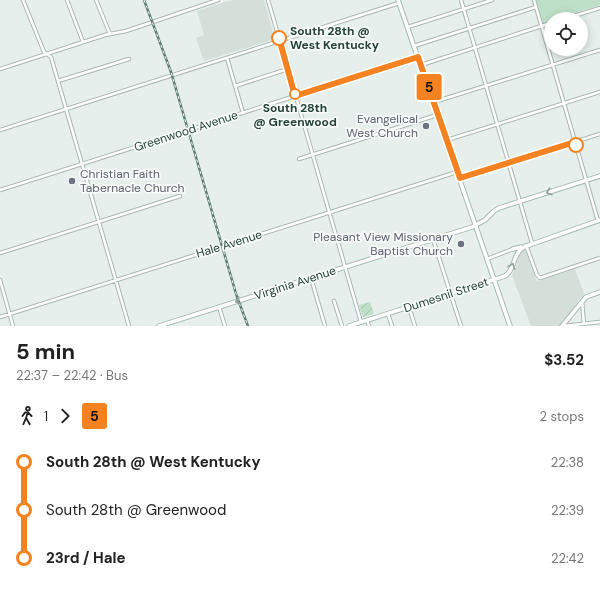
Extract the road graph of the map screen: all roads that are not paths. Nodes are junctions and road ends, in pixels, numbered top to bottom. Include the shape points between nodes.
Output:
1 (23, 0) edge
2 (67, 0) edge
3 (96, 0) edge
4 (218, 0) edge
5 (268, 0) edge
6 (461, 0) edge
7 (492, 0) edge
8 (534, 0) edge
9 (399, 2) edge
10 (536, 7) junction
11 (600, 8) edge
12 (464, 9) junction
13 (587, 12) edge
14 (542, 26) junction
15 (408, 27) junction
16 (469, 28) junction
17 (110, 34) junction
18 (279, 41) junction
19 (83, 42) junction
20 (414, 46) junction
21 (475, 47) junction
22 (600, 50) edge
23 (46, 54) junction
24 (418, 57) junction
25 (227, 58) junction
26 (129, 59) dead end
27 (421, 64) junction
28 (553, 65) junction
29 (0, 69) edge
30 (288, 69) junction
31 (58, 81) junction
32 (235, 86) junction
33 (486, 86) junction
34 (600, 92) edge
35 (295, 96) junction
36 (434, 102) junction
37 (564, 103) junction
38 (66, 109) junction
39 (242, 113) junction
40 (438, 115) junction
41 (497, 124) junction
42 (0, 130) edge
43 (600, 134) edge
44 (447, 140) junction
45 (575, 142) junction
46 (312, 154) junction
47 (299, 159) dead end
48 (508, 163) junction
49 (83, 164) junction
50 (458, 171) junction
51 (600, 176) edge
52 (460, 178) junction
53 (586, 180) junction
54 (0, 190) edge
55 (180, 196) dead end
56 (520, 202) junction
57 (329, 213) junction
58 (599, 220) edge
59 (100, 222) junction
60 (475, 225) junction
61 (433, 239) junction
62 (532, 244) junction
63 (526, 246) junction
64 (513, 250) joint
65 (0, 253) edge
66 (600, 258) edge
67 (486, 259) junction
68 (345, 267) junction
69 (311, 278) junction
70 (0, 280) edge
71 (116, 280) junction
72 (494, 280) junction
73 (600, 292) edge
74 (450, 294) junction
75 (334, 301) dead end
76 (582, 301) junction
77 (219, 307) junction
78 (409, 307) junction
79 (10, 314) junction
80 (388, 314) junction
81 (0, 317) edge
82 (367, 320) junction
83 (361, 322) junction
84 (600, 322) edge
85 (584, 324) junction
86 (13, 326) edge
87 (130, 326) edge
88 (159, 326) edge
89 (225, 326) edge
90 (325, 326) edge
91 (342, 326) edge
92 (349, 326) edge
93 (369, 326) edge
94 (392, 326) edge
95 (415, 326) edge
96 (461, 326) edge
97 (510, 326) edge
98 (563, 326) edge

1 - 23 street
2 - 19 street
3 - 17 street
4 - 17 street
5 - 18 street
6 - 12 street
7 - 12 street
8 - 10 street
9 - 15 main road
9 - 18 street
10 - 14 street
10 - 16 street
11 - 13 street
12 - 15 street
12 - 16 street
14 - 21 street
14 - 28 street
15 - 20 main road
16 - 20 street
16 - 21 street
17 - 19 street
18 - 25 street
18 - 30 street
19 - 23 street
20 - 24 main road
21 - 27 street
21 - 33 street
22 - 28 street
23 - 29 street
23 - 31 street via 51,57
24 - 27 main road
24 - 35 street, Greenwood Avenue
25 - 32 street
25 - 38 street
26 - 31 street
27 - 36 main road
28 - 33 street
28 - 37 street
30 - 32 street
30 - 35 street
31 - 38 street
32 - 39 street
33 - 36 street
33 - 41 street
34 - 37 street
35 - 39 street, Greenwood Avenue
35 - 46 street
36 - 40 main road
37 - 41 street
37 - 45 street
38 - 42 street
38 - 49 street
39 - 49 street, Greenwood Avenue
40 - 44 main road
40 - 46 street
41 - 44 street
41 - 48 street
43 - 45 street
44 - 50 main road
45 - 48 street
45 - 53 street
46 - 47 street
46 - 57 street
48 - 52 street
48 - 56 street
49 - 54 street, Greenwood Avenue
49 - 59 street
50 - 52 main road
50 - 57 street, Hale Avenue
51 - 53 main road, Virginia Avenue
52 - 60 main road
53 -> 56 main road, Virginia Avenue
53 - 58 street
55 - 59 street
56 - 60 main road, Virginia Avenue via 496,210
56 - 62 street
57 - 68 street
57 - 71 street, Hale Avenue
58 - 62 main road, Dumesnil Street
59 - 65 street
59 - 71 street
60 - 61 main road, Virginia Avenue
60 - 67 main road
61 - 68 main road, Virginia Avenue
61 - 74 street
62 - 63 main road, Dumesnil Street
63 - 64 main road, Dumesnil Street
63 - 66 street via 539,278
72 -> 63 main road, Dumesnil Street via 509,273 518,252
64 - 67 street, Dumesnil Street
67 - 72 main road
68 - 69 main road, Virginia Avenue
68 - 83 street
69 -> 77 main road, Virginia Avenue
69 - 90 street
70 - 79 street
71 - 79 street, Hale Avenue
71 - 87 street
72 - 74 main road, Dumesnil Street
72 - 97 main road
73 - 76 main road
74 - 78 main road, Dumesnil Street
74 - 96 street
75 - 91 street
76 - 85 street
76 - 98 main road
77 - 88 main road, Virginia Avenue
77 - 89 street
78 - 80 main road, Dumesnil Street
78 - 95 street
79 - 81 street, Hale Avenue
79 - 86 street
80 - 82 main road, Dumesnil Street
80 - 94 street
82 - 83 main road, Dumesnil Street
82 - 93 street
83 - 92 main road, Dumesnil Street
84 - 85 street
85 - 98 street

